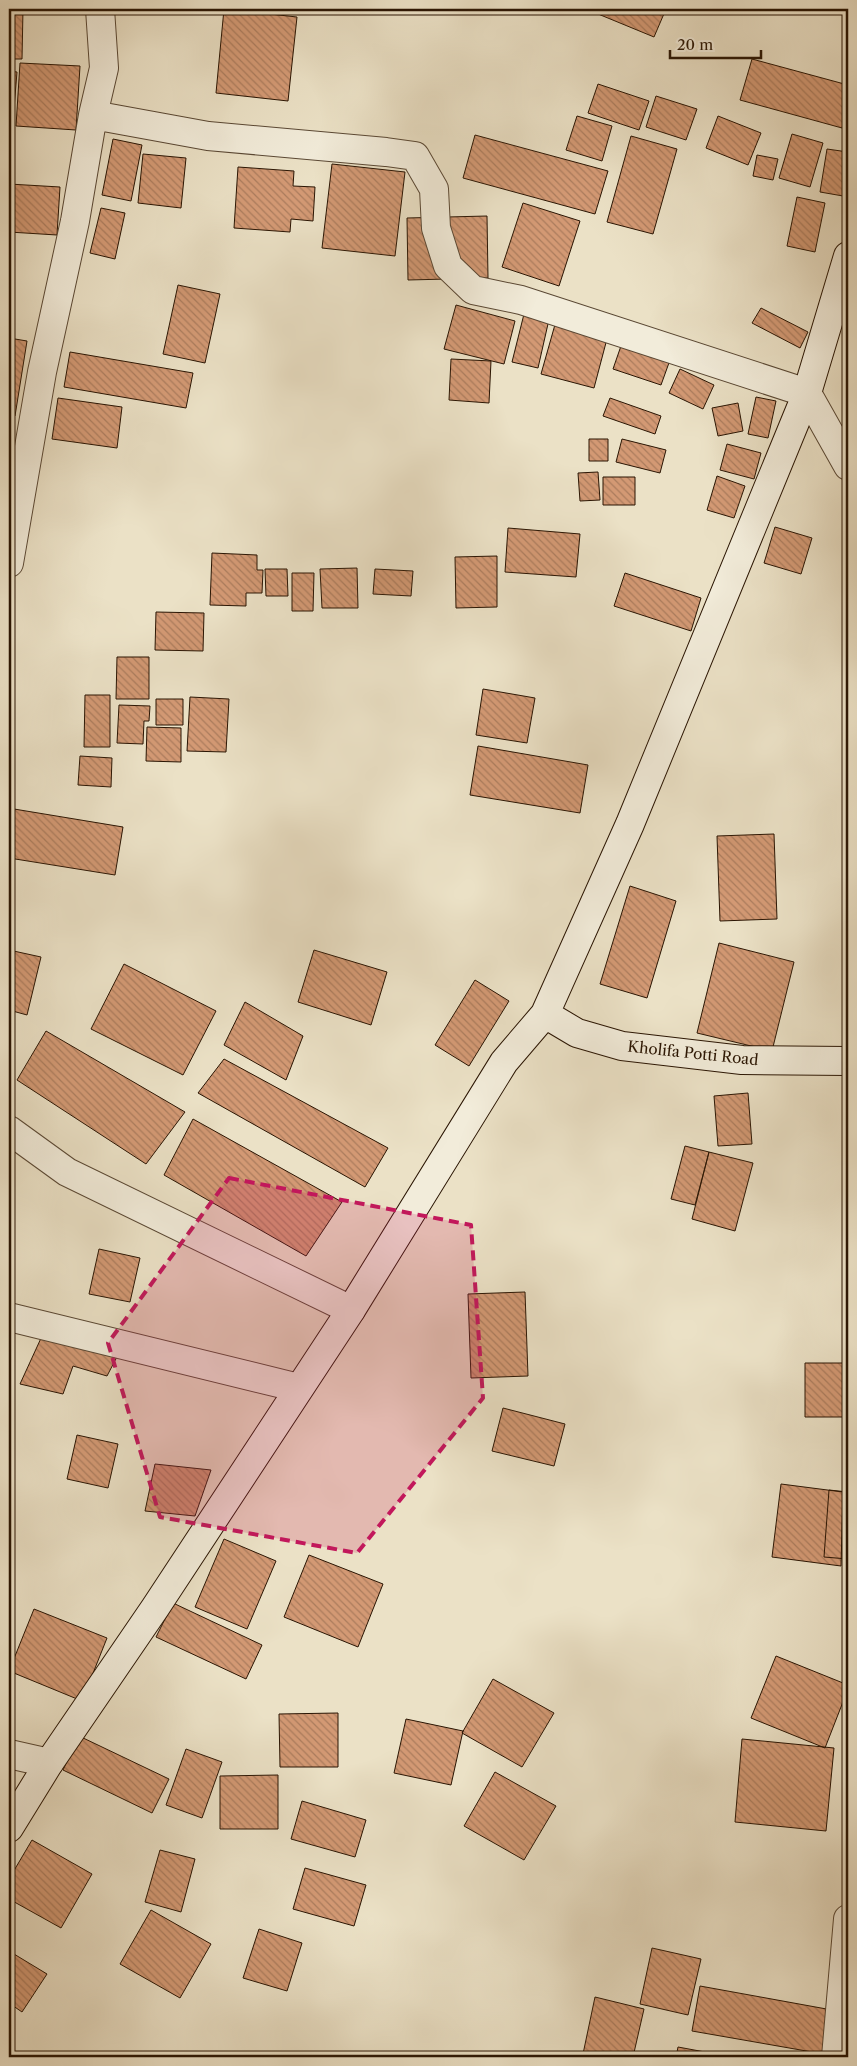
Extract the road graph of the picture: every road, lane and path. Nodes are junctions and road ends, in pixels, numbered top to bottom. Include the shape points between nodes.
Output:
1 (100, 9) edge
2 (93, 115) junction
3 (848, 256) edge
4 (806, 393) junction
5 (848, 466) edge
6 (9, 563) edge
7 (545, 1014) junction
8 (848, 1061) edge
9 (9, 1130) edge
10 (351, 1310) junction
11 (9, 1318) edge
12 (299, 1388) junction
13 (9, 1754) edge
14 (48, 1763) junction
15 (9, 1828) edge
16 (848, 1919) edge
17 (836, 2057) edge

1 - 2 street via 104,68
2 - 4 street via 208,136 415,156 434,189 436,228 448,266 473,290 521,300
2 - 6 street via 75,221 42,372
3 - 4 street
4 - 5 street
4 - 7 street via 630,824
7 - 8 street, Kholifa Potti Road via 577,1033 622,1046 742,1060
7 - 10 street via 504,1062
9 - 10 street via 67,1172
10 - 12 street
11 - 12 street
12 - 14 street via 155,1608
13 - 14 street
14 - 15 street
16 - 17 street

